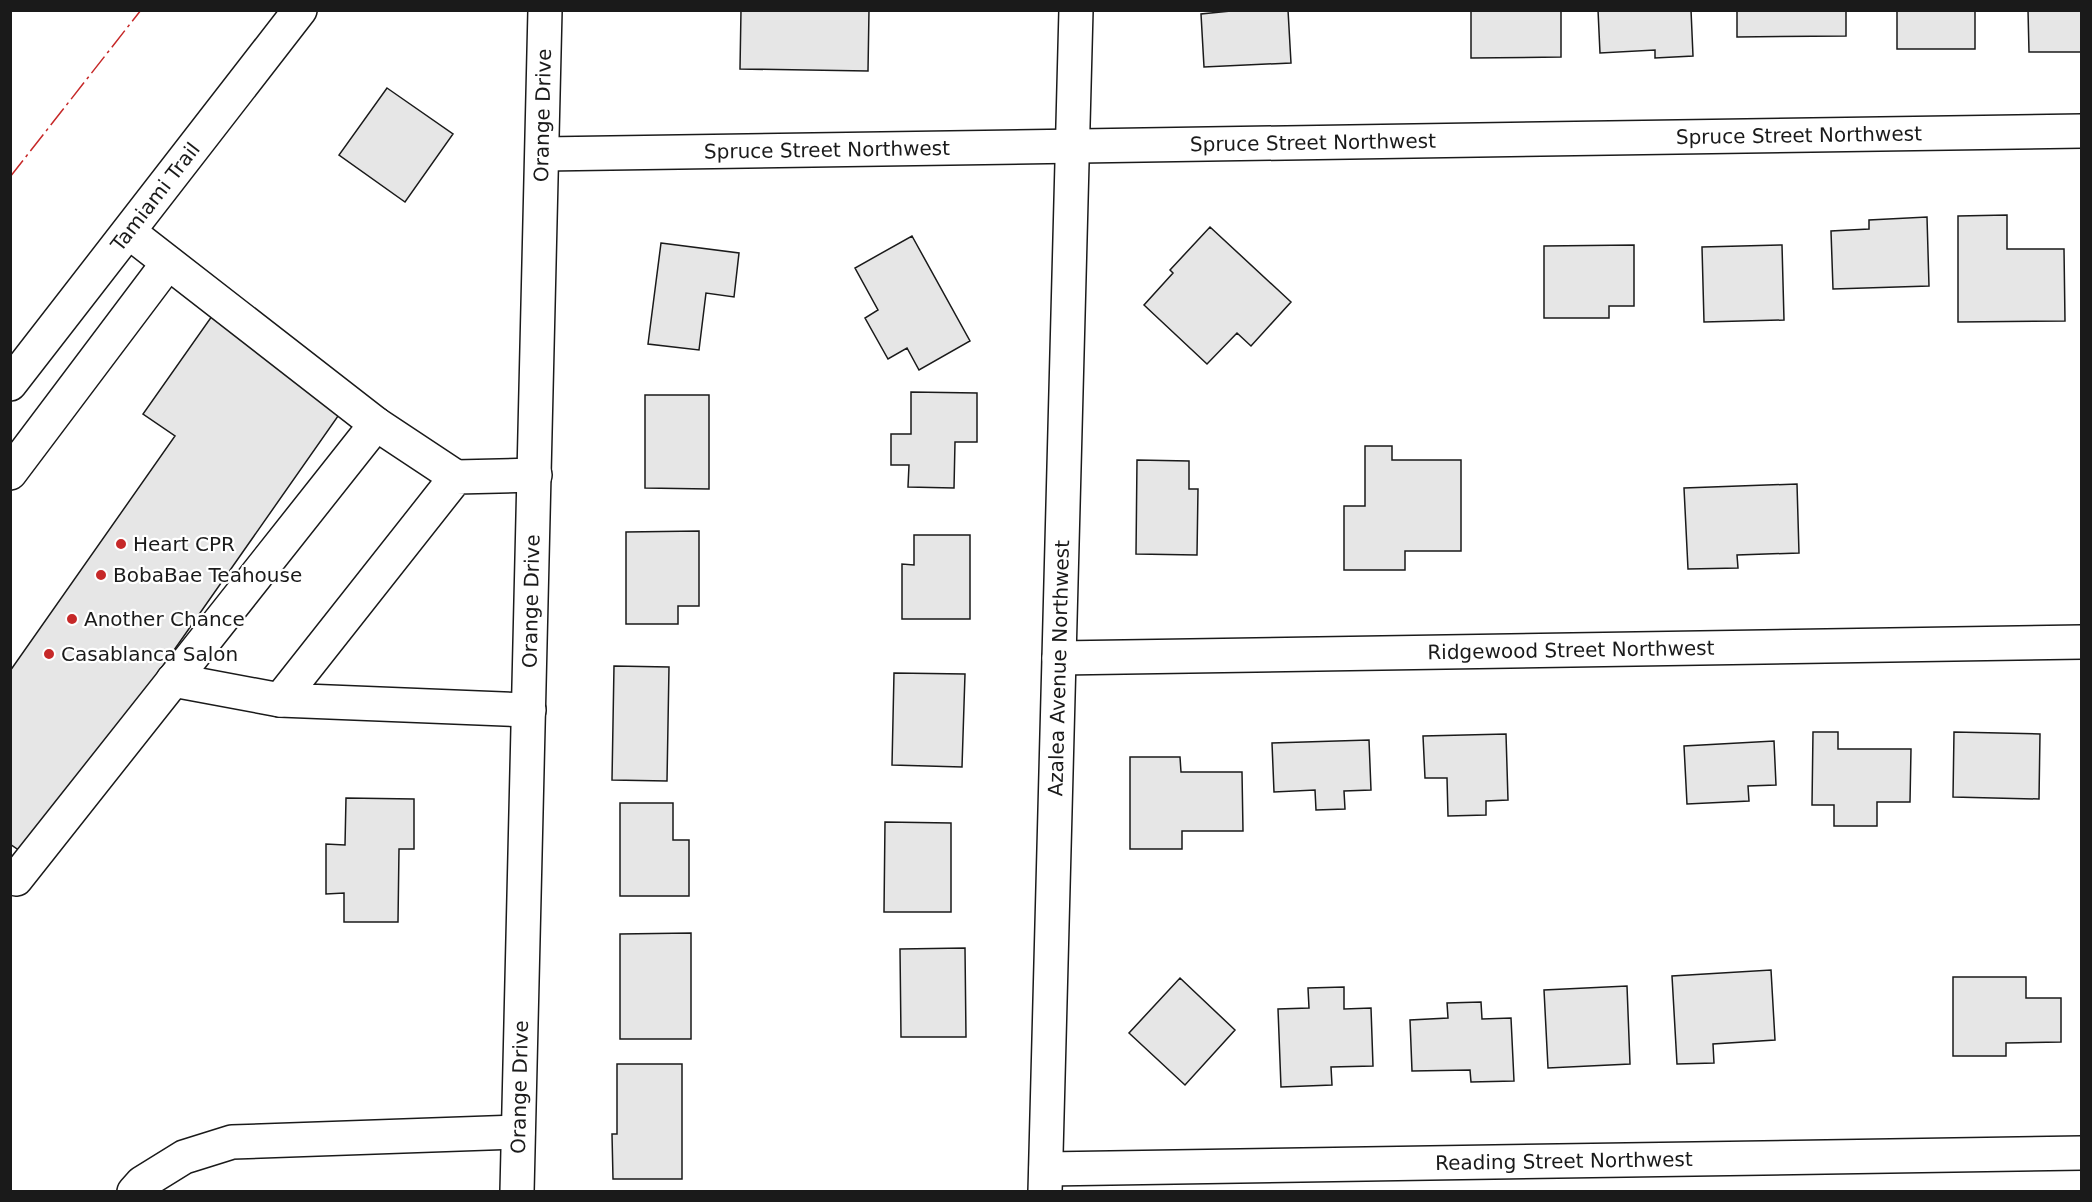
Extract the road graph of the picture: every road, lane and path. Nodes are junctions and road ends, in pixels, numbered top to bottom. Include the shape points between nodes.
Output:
1 (300, 10) edge
2 (545, 10) edge
3 (1076, 10) edge
4 (2082, 131) edge
5 (1072, 146) junction
6 (543, 154) junction
7 (129, 232) junction
8 (168, 262) junction
9 (10, 384) edge
10 (376, 424) junction
11 (10, 473) edge
12 (535, 475) junction
13 (456, 477) junction
14 (2082, 642) edge
15 (1059, 658) junction
16 (173, 680) junction
17 (280, 700) junction
18 (529, 710) junction
19 (10, 875) edge
20 (518, 1132) junction
21 (2082, 1153) edge
22 (1045, 1180) edge
23 (134, 1191) edge
24 (517, 1191) edge

1 - 7 street, Tamiami Trail
2 - 6 street, Orange Drive
3 - 5 street, Azalea Avenue Northwest
4 - 5 street, Spruce Street Northwest
5 - 6 street, Spruce Street Northwest
5 - 15 street, Azalea Avenue Northwest
6 - 12 street, Orange Drive
7 - 8 street
7 - 9 street, Tamiami Trail
8 - 10 street
8 - 11 street
10 - 13 street
10 - 16 street
12 - 13 street
12 - 18 street, Orange Drive
13 - 17 street
14 - 15 street, Ridgewood Street Northwest
15 - 22 street, Azalea Avenue Northwest
16 - 17 street
16 - 19 street via 16,879
17 - 18 street
18 - 20 street, Orange Drive
20 - 23 street via 232,1142 184,1156
20 - 24 street, Orange Drive
21 - 22 street, Reading Street Northwest

